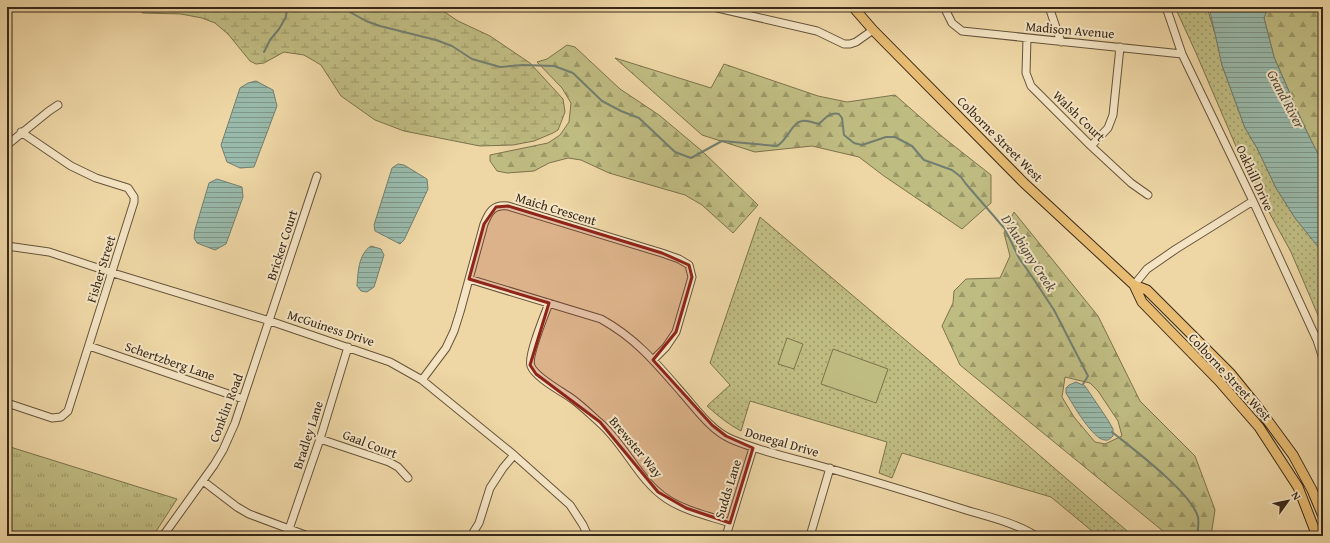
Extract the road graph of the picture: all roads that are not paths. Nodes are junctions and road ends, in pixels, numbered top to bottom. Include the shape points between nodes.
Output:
1 (712, 7) edge
2 (853, 7) edge
3 (944, 7) edge
4 (1049, 7) edge
5 (1166, 7) edge
6 (873, 30) junction
7 (1027, 38) junction
8 (1061, 42) junction
9 (1120, 47) junction
10 (1182, 54) junction
11 (58, 105) dead end
12 (21, 132) junction
13 (7, 145) edge
14 (1091, 146) junction
15 (317, 176) dead end
16 (1148, 195) dead end
17 (1253, 200) junction
18 (7, 246) edge
19 (112, 273) junction
20 (469, 279) junction
21 (1134, 285) junction
22 (549, 303) junction
23 (270, 321) junction
24 (89, 346) junction
25 (348, 347) junction
26 (1323, 359) edge
27 (653, 360) junction
28 (422, 380) junction
29 (243, 399) junction
30 (7, 403) edge
31 (320, 439) junction
32 (753, 448) junction
33 (514, 455) junction
34 (830, 468) junction
35 (408, 478) dead end
36 (203, 481) junction
37 (1323, 516) edge
38 (730, 523) junction
39 (1020, 528) junction
40 (289, 529) junction
41 (163, 536) edge
42 (308, 536) edge
43 (471, 536) edge
44 (588, 536) edge
45 (726, 536) edge
46 (810, 536) edge
47 (1017, 536) edge
48 (1036, 536) edge
49 (1317, 536) edge

1 - 6 street via 817,31 844,44 856,42
2 - 6 main road, Colborne Street West
3 - 7 street, Madison Avenue via 952,23 962,31
4 - 8 street
5 - 10 street, Oakhill Drive
6 - 21 main road, Colborne Street West via 1024,183
7 - 8 street, Madison Avenue
7 - 14 street, Walsh Court via 1026,72 1031,86
8 - 9 street, Madison Avenue
9 - 10 street, Madison Avenue
9 - 14 street via 1114,115 1108,128
10 - 17 street, Oakhill Drive
11 - 12 street
12 - 13 street
12 - 19 street, Fisher Street via 71,166 96,178 124,186 132,192 134,202
14 - 16 street, Walsh Court
15 - 23 street, Bricker Court
17 - 21 street via 1147,269
17 - 26 street, Oakhill Drive via 1317,340
18 - 19 street, McGuiness Drive via 50,252
19 - 23 street, McGuiness Drive
19 - 24 street, Fisher Street
20 - 22 street, Donegal Drive
20 - 27 street, Maich Crescent via 488,216 501,205 679,259 689,265 692,277 676,332
20 - 28 street, Maich Crescent via 446,348
21 - 37 main road, Colborne Street West via 1147,290 1231,374 1293,454
21 - 49 main road, Colborne Street West via 1142,302 1259,427 1298,487
22 - 27 street, Donegal Drive via 601,319 629,337
22 - 38 street, Brewster Way via 531,353 530,365 536,374 600,422 650,484 668,500
23 - 25 street, McGuiness Drive
23 - 29 street, Conklin Road
24 - 29 street, Schertzberg Lane
24 - 30 street, Fisher Street via 68,411 64,414 52,418
25 - 28 street, McGuiness Drive via 390,362
25 - 31 street, Bradley Lane
27 - 32 street, Donegal Drive via 712,425 726,436
28 - 33 street, McGuiness Drive
29 - 36 street, Conklin Road via 223,450
31 - 35 street, Gaal Court via 390,462
31 - 40 street, Bradley Lane
32 - 34 street, Donegal Drive
32 - 38 street, Sudds Lane
33 - 43 street via 490,488 479,524
33 - 44 street, McGuiness Drive via 570,505
34 - 39 street, Donegal Drive
34 - 46 street
36 - 40 street via 237,508
36 - 41 street, Conklin Road
38 - 45 street, Sudds Lane
39 - 47 street
39 - 48 street, Donegal Drive
40 - 42 street

